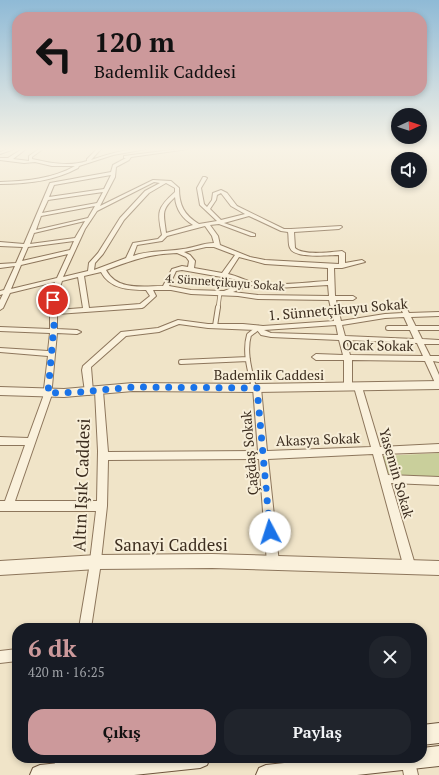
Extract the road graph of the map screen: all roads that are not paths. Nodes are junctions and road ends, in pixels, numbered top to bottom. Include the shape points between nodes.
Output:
1 (51, 185) edge
2 (108, 185) edge
3 (144, 185) edge
4 (158, 185) edge
5 (173, 185) edge
6 (200, 185) edge
7 (105, 190) junction
8 (176, 193) junction
9 (45, 199) junction
10 (97, 207) junction
11 (208, 209) junction
12 (249, 214) junction
13 (39, 215) junction
14 (89, 219) junction
15 (220, 222) junction
16 (207, 225) junction
17 (198, 226) junction
18 (339, 227) dead end
19 (291, 231) junction
20 (32, 232) junction
21 (166, 235) junction
22 (253, 235) dead end
23 (78, 239) junction
24 (0, 244) edge
25 (26, 245) junction
26 (217, 246) junction
27 (73, 251) junction
28 (179, 252) junction
29 (238, 254) junction
30 (129, 258) junction
31 (362, 262) dead end
32 (19, 264) junction
33 (0, 266) edge
34 (331, 266) junction
35 (342, 266) junction
36 (103, 270) junction
37 (191, 270) junction
38 (91, 272) junction
39 (81, 275) junction
40 (224, 275) junction
41 (58, 280) junction
42 (332, 283) junction
43 (248, 284) junction
44 (148, 288) junction
45 (165, 288) junction
46 (8, 292) junction
47 (0, 293) edge
48 (222, 293) junction
49 (332, 298) junction
50 (353, 298) dead end
51 (401, 303) dead end
52 (0, 308) edge
53 (86, 309) junction
54 (54, 312) junction
55 (439, 314) edge
56 (407, 316) junction
57 (340, 323) junction
58 (214, 326) junction
59 (259, 328) junction
60 (388, 328) dead end
61 (413, 328) junction
62 (439, 328) edge
63 (0, 329) edge
64 (54, 331) junction
65 (77, 332) dead end
66 (343, 338) junction
67 (420, 342) junction
68 (439, 342) edge
69 (0, 350) edge
70 (52, 354) junction
71 (316, 357) dead end
72 (347, 358) junction
73 (248, 359) junction
74 (427, 359) junction
75 (439, 359) edge
76 (182, 362) dead end
77 (439, 384) edge
78 (348, 387) junction
79 (358, 387) junction
80 (255, 388) junction
81 (0, 391) edge
82 (94, 392) junction
83 (48, 393) junction
84 (0, 441) edge
85 (32, 442) junction
86 (439, 448) edge
87 (376, 451) junction
88 (263, 455) junction
89 (102, 456) junction
90 (384, 479) junction
91 (439, 481) edge
92 (4, 506) edge
93 (102, 506) junction
94 (97, 562) junction
95 (273, 563) junction
96 (0, 568) edge
97 (410, 568) junction
98 (439, 568) edge
99 (86, 623) edge
100 (12, 656) edge
101 (0, 657) edge
102 (439, 733) edge
103 (427, 734) edge
104 (439, 756) edge
105 (427, 760) edge
106 (101, 763) edge
107 (415, 763) edge
108 (62, 765) edge
109 (40, 775) edge
110 (266, 775) edge

1 - 9 street
2 - 7 street
3 - 10 street
4 - 38 street via 147,192 122,219 92,263
5 - 8 street via 176,187
6 - 11 street via 201,204
7 - 9 street
7 - 10 street
8 - 17 street via 178,205 184,216
8 - 21 street via 161,211 163,234
9 - 13 street
10 - 13 street
10 - 14 street
11 - 12 street via 215,194 221,192 232,206
11 - 15 street
12 - 15 street
12 - 19 street
13 - 20 street
14 - 20 street
14 - 23 street
15 - 16 street
15 - 22 street
16 - 17 street
16 - 26 street via 215,236
17 - 21 street
18 - 19 street
19 - 35 street via 294,251 303,254 342,253
20 - 25 street
21 - 30 street via 160,240 135,244
23 - 25 street
23 - 27 street
24 - 25 street
25 - 32 street
26 - 28 street via 206,245
26 - 29 street
27 - 32 street
27 - 41 street
28 - 30 street via 158,252
28 - 37 street via 192,261
29 - 34 street via 265,262
29 - 40 street
30 - 36 street
31 - 35 street
32 - 33 street
32 - 46 street
34 - 35 street
34 - 42 street
36 - 38 street
36 - 44 street, 4. Sünnetçikuyu Sokak via 113,283 124,287
37 - 40 street
37 - 45 street via 174,270
38 - 39 street
39 - 41 street
39 - 53 street
40 - 43 street via 238,278
41 - 46 street
41 - 54 street via 53,300
42 - 43 street via 277,286
42 - 49 street
43 - 48 street
44 - 45 street, 4. Sünnetçikuyu Sokak
44 - 53 street via 153,296 142,306
45 - 48 street, 4. Sünnetçikuyu Sokak
46 - 47 street
46 - 52 street
48 - 49 street, 4. Sünnetçikuyu Sokak via 258,297
48 - 58 lane
49 - 50 street, 4. Sünnetçikuyu Sokak
49 - 57 street
51 - 56 street
53 - 54 street
54 - 64 street
55 - 56 street, 1. Sünnetçikuyu Sokak
56 - 57 street, 1. Sünnetçikuyu Sokak via 382,316
56 - 61 street
57 - 59 street, 1. Sünnetçikuyu Sokak
57 - 66 street
58 - 59 street, 1. Sünnetçikuyu Sokak
58 - 82 street, 1. Sünnetçikuyu Sokak via 181,322 156,330 124,334 87,366 86,370
59 - 66 street via 263,333 272,335
59 - 73 lane via 252,331 248,337
60 - 61 lane
61 - 62 lane
61 - 67 street
63 - 64 street
64 - 65 street
64 - 70 street
66 - 67 street
66 - 72 street
67 - 68 street
67 - 74 street
69 - 70 street
70 - 83 street
71 - 72 street, Ocak Sokak
72 - 74 street, Ocak Sokak
72 - 78 street
73 - 76 lane
73 - 80 lane
74 - 75 street, Ocak Sokak
74 - 77 street
77 - 79 street, Bademlik Caddesi
78 - 79 street, Bademlik Caddesi
78 - 80 street, Bademlik Caddesi
79 - 87 street, Yasemin Sokak
80 - 82 street, Bademlik Caddesi via 133,387
80 - 88 street, Çağdaş Sokak
81 - 83 street, Bademlik Caddesi
82 - 83 street, Bademlik Caddesi
82 - 89 street, Altın Işık Caddesi via 101,408
83 - 85 street
84 - 85 street
85 - 92 street
86 - 87 street, Akasya Sokak
87 - 88 street, Akasya Sokak
87 - 90 street, Yasemin Sokak
88 - 89 street, Akasya Sokak
88 - 95 street, Çağdaş Sokak
89 - 93 street, Altın Işık Caddesi
90 - 91 street
90 - 97 street, Yasemin Sokak
92 - 93 street
93 - 94 street, Altın Işık Caddesi
94 - 95 street, Sanayi Caddesi
94 - 96 street, Sanayi Caddesi
94 - 99 street, Altın Işık Caddesi
95 - 97 street, Sanayi Caddesi
97 - 98 street, Sanayi Caddesi
100 - 101 street
102 - 103 main road
104 - 105 main road
106 - 108 main road
107 - 110 main road
108 - 109 main road

